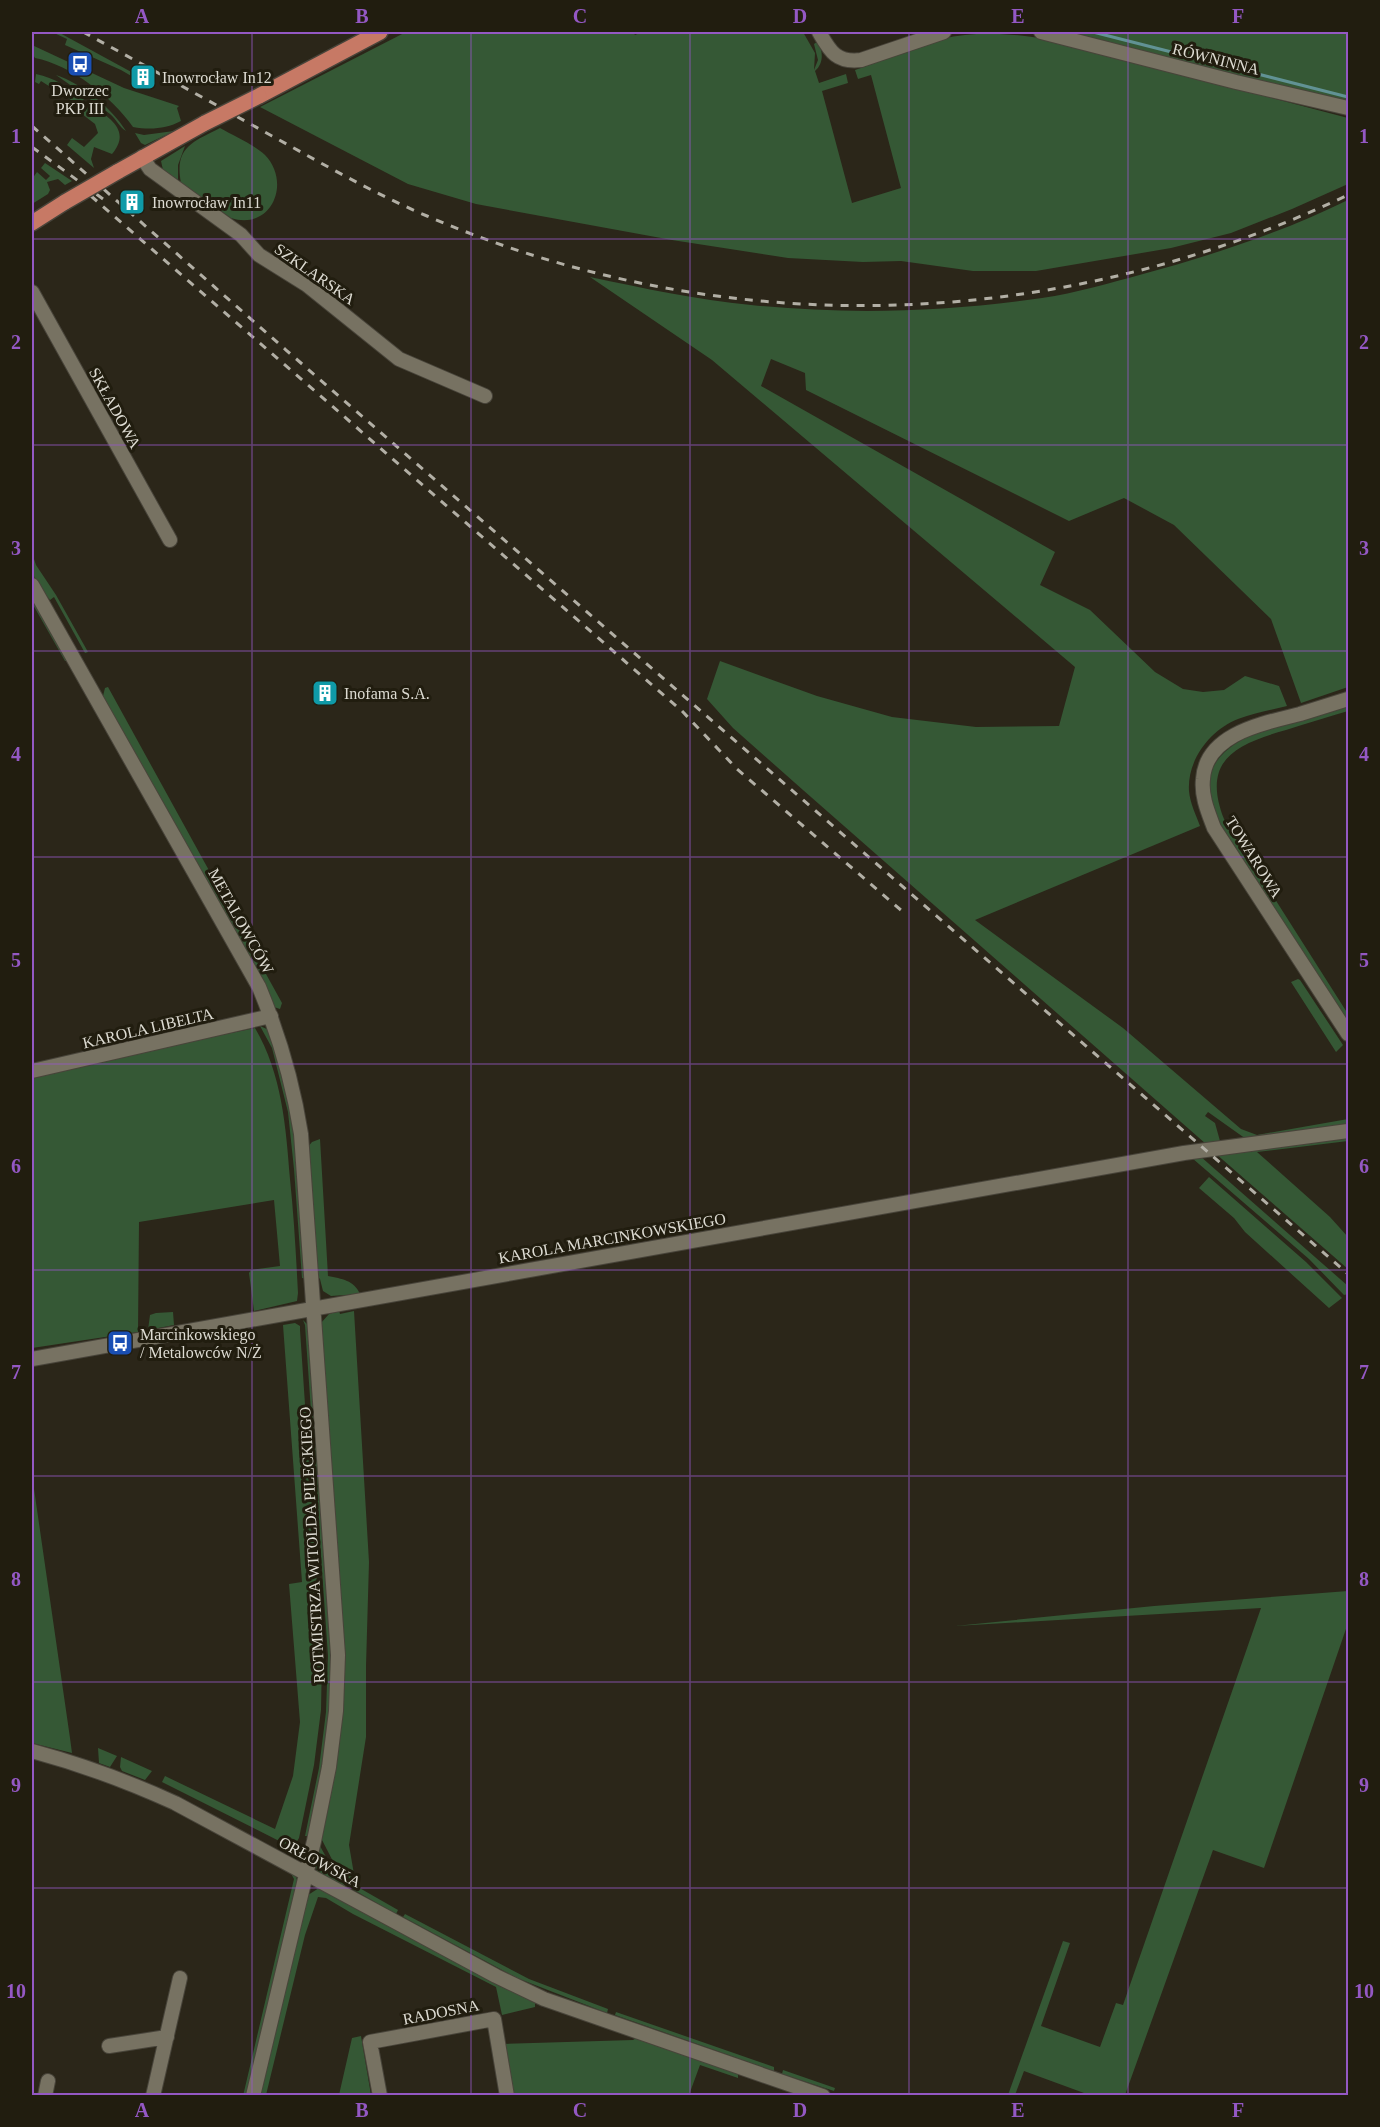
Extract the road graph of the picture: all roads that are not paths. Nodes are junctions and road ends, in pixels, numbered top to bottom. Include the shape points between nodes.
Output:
1 (380, 32) edge
2 (819, 32) edge
3 (944, 32) edge
4 (1041, 32) edge
5 (1348, 108) edge
6 (142, 157) junction
7 (32, 223) edge
8 (32, 292) edge
9 (485, 396) dead end
10 (170, 540) dead end
11 (32, 585) edge
12 (1348, 699) edge
13 (271, 1016) junction
14 (1348, 1034) edge
15 (32, 1071) edge
16 (1348, 1131) edge
17 (314, 1309) junction
18 (32, 1359) edge
19 (32, 1752) edge
20 (306, 1872) junction
21 (180, 1978) dead end
22 (167, 2037) junction
23 (109, 2046) dead end
24 (48, 2081) dead end
25 (45, 2096) edge
26 (153, 2096) edge
27 (254, 2096) edge
28 (380, 2096) edge
29 (507, 2096) edge
30 (823, 2096) edge

1 - 6 main road, bridge
2 - 3 street via 830,51 849,61
4 - 5 street, RÓWNINNA
6 - 7 main road, bridge
6 - 9 street, SZKLARSKA via 150,169 242,235 259,255 307,285 399,358
8 - 10 street, SKŁADOWA
11 - 13 street, METALOWCÓW via 248,966
12 - 14 street, TOWAROWA via 1234,735 1214,752 1203,778 1205,805 1214,828
13 - 15 street, KAROLA LIBELTA
13 - 17 street, METALOWCÓW via 290,1074 301,1134
16 - 17 street, KAROLA MARCINKOWSKIEGO via 1198,1151
17 - 18 street, KAROLA MARCINKOWSKIEGO
17 - 20 street, ROTMISTRZA WITOLDA PILECKIEGO via 338,1655 329,1767
19 - 20 street, ORŁOWSKA via 149,1792
20 - 27 street, ROTMISTRZA WITOLDA PILECKIEGO
20 - 30 street, ORŁOWSKA via 544,1999
21 - 22 street
22 - 23 street
22 - 26 street
24 - 25 street
28 - 29 street, RADOSNA via 370,2042 494,2019

